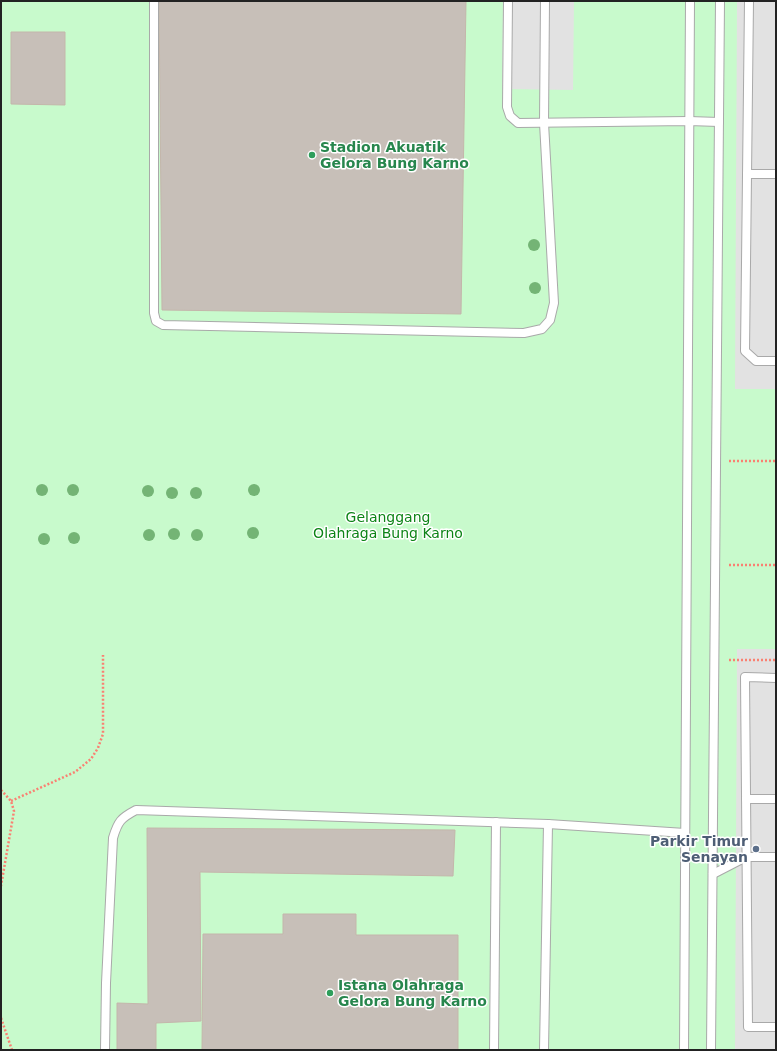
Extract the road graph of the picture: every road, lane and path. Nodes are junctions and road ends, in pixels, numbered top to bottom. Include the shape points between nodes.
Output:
1 (154, 1) edge
2 (508, 1) edge
3 (545, 1) edge
4 (690, 1) edge
5 (720, 1) edge
6 (749, 1) edge
7 (689, 121) junction
8 (719, 122) junction
9 (544, 123) junction
10 (747, 174) junction
11 (776, 174) edge
12 (776, 361) edge
13 (716, 461) junction
14 (776, 461) edge
15 (716, 565) junction
16 (776, 565) edge
17 (103, 655) dead end
18 (714, 660) junction
19 (776, 660) edge
20 (776, 678) edge
21 (1, 790) edge
22 (746, 799) junction
23 (776, 799) edge
24 (12, 801) junction
25 (496, 822) junction
26 (548, 824) junction
27 (685, 833) junction
28 (746, 857) junction
29 (776, 857) edge
30 (713, 874) junction
31 (1, 886) edge
32 (1, 1018) edge
33 (776, 1027) edge
34 (12, 1050) edge
35 (105, 1050) edge
36 (494, 1050) edge
37 (544, 1050) edge
38 (684, 1050) edge
39 (711, 1050) edge

1 - 9 lane via 154,313 156,321 163,325 524,333 542,329 550,320 554,303
2 - 9 lane via 507,107 510,116 518,123
3 - 9 lane
4 - 7 lane
5 - 8 lane
6 - 10 lane
7 - 8 lane
7 - 9 lane
7 - 27 lane
8 - 13 lane
10 - 11 lane
10 - 12 lane via 745,351 756,361
13 - 14 path
13 - 15 lane
15 - 16 path
15 - 18 lane
17 - 24 path via 103,734 98,748 90,760 75,772
18 - 19 path
18 - 30 lane
20 - 22 lane via 745,678
21 - 24 path
22 - 23 lane
22 - 28 lane
24 - 31 path via 14,811
25 - 26 lane
25 - 35 lane via 136,810 124,816 113,838
25 - 36 lane
26 - 27 lane
26 - 37 lane
27 - 38 lane
28 - 29 lane
28 - 30 lane
28 - 33 lane via 748,1027
30 - 39 lane
32 - 34 path

